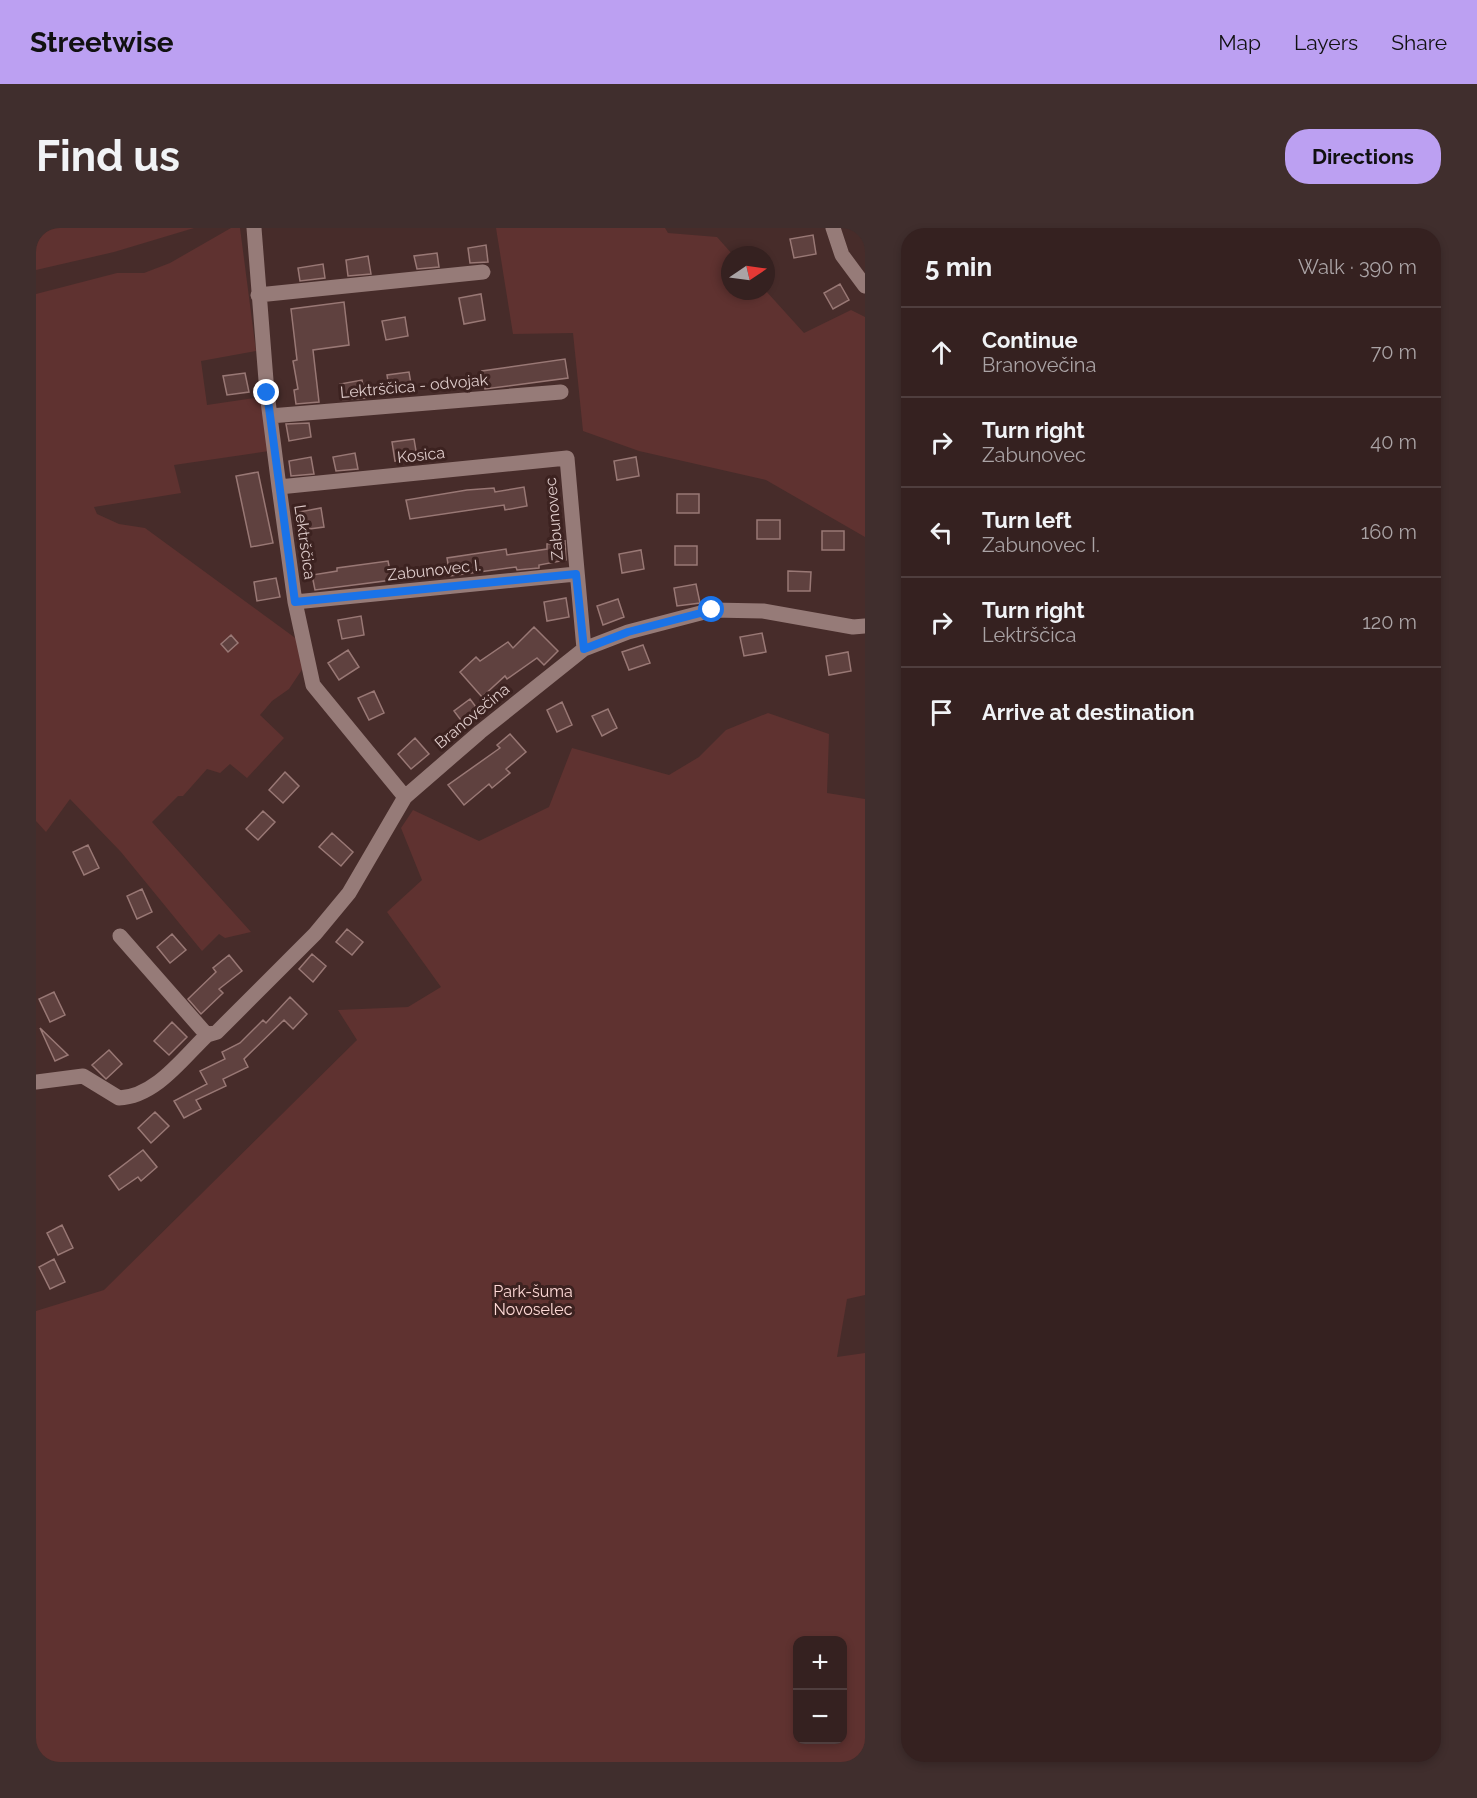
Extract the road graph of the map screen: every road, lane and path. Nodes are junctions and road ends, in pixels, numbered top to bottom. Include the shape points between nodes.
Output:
1 (254, 228) edge
2 (833, 228) edge
3 (483, 272) dead end
4 (865, 286) edge
5 (258, 295) junction
6 (561, 392) dead end
7 (270, 416) junction
8 (567, 458) joint
9 (279, 487) junction
10 (576, 574) junction
11 (295, 602) junction
12 (865, 626) edge
13 (584, 649) junction
14 (405, 797) junction
15 (120, 936) dead end
16 (207, 1035) junction
17 (36, 1082) edge

1 - 5 street, Lektrščica
2 - 4 street via 842,255
3 - 5 street
5 - 7 street, Lektrščica
6 - 7 street, Lektrščica - odvojak
7 - 9 street, Lektrščica
8 - 9 street, Kosica
8 - 10 street, Zabunovec
9 - 11 street, Lektrščica
10 - 11 street, Zabunovec I.
10 - 13 street, Zabunovec
11 - 14 street, Lektrščica via 313,685
12 - 13 street, Branovečina via 763,611 712,610 628,632
13 - 14 street, Branovečina
14 - 16 street, Branovečina via 349,893 315,934 217,1032
15 - 16 street
16 - 17 street, Branovečina via 158,1082 130,1098 119,1098 83,1076

